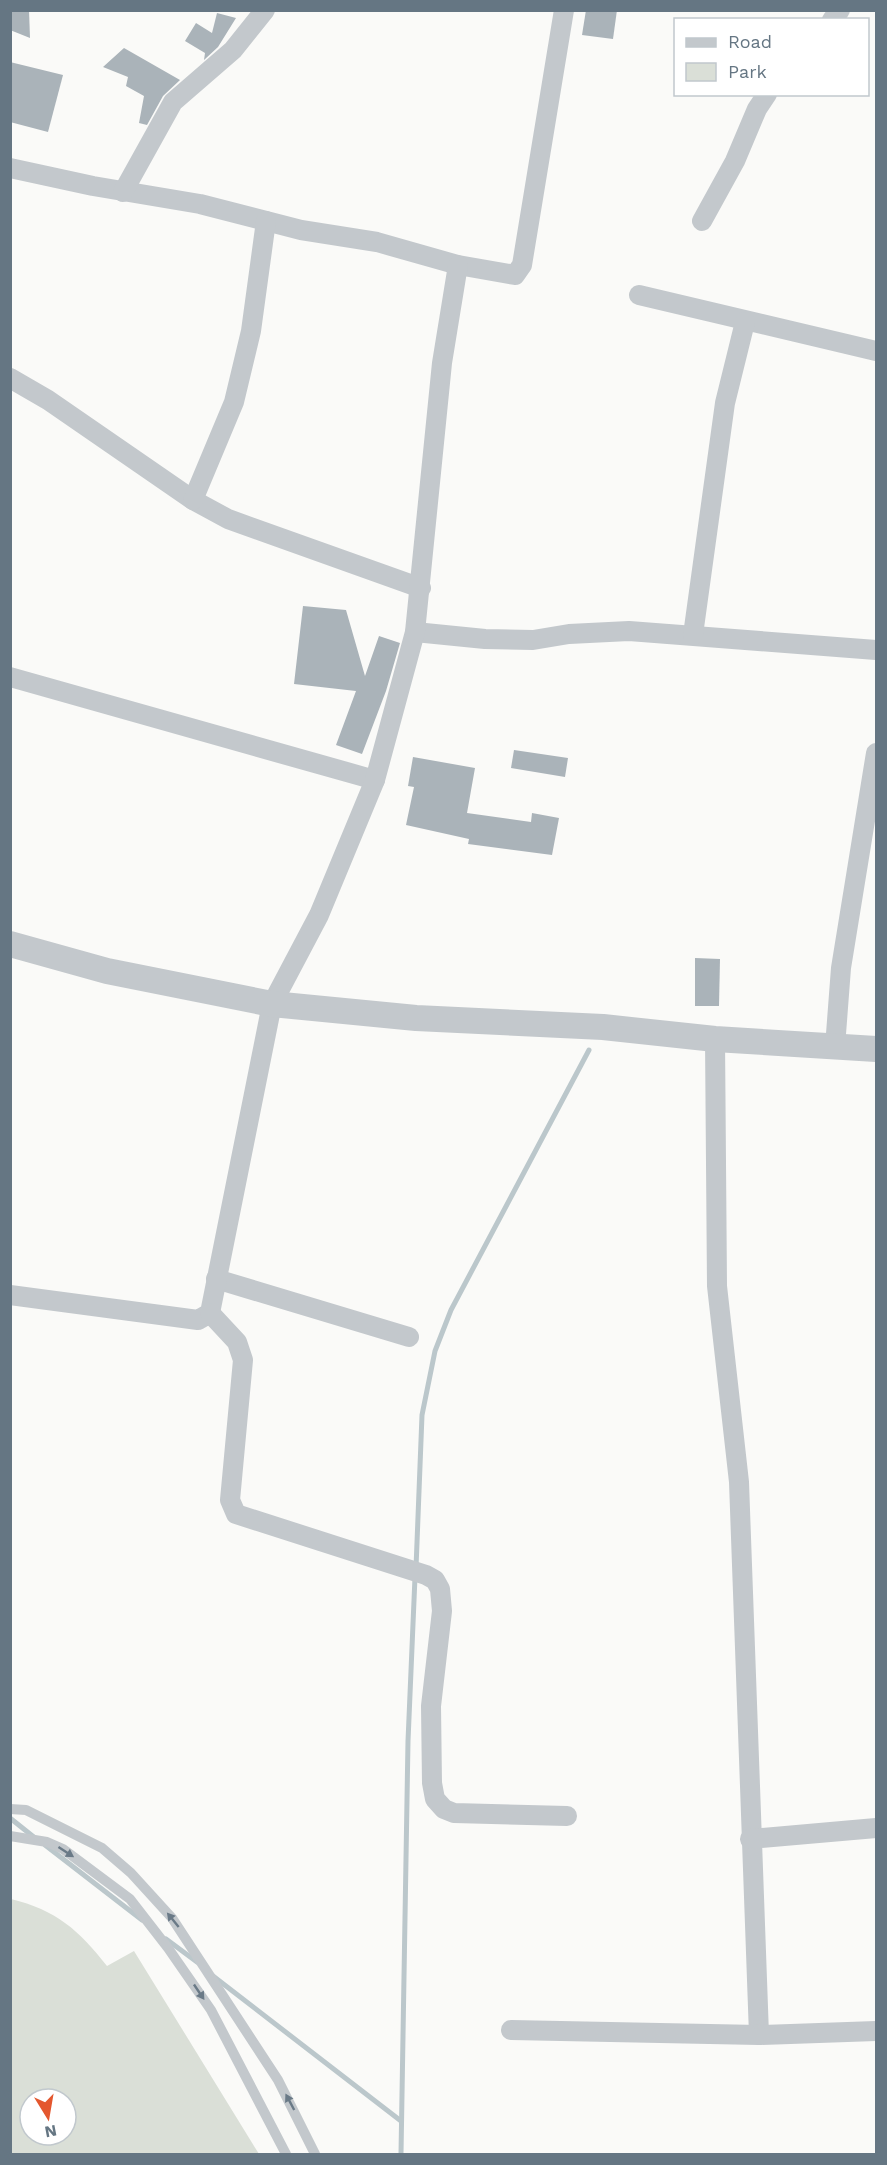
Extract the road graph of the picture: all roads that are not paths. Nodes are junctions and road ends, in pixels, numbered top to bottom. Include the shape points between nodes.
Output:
1 (265, 10) edge
2 (564, 10) edge
3 (766, 96) edge
4 (10, 168) edge
5 (123, 192) junction
6 (266, 221) junction
7 (702, 221) dead end
8 (458, 266) junction
9 (639, 295) dead end
10 (745, 322) junction
11 (876, 351) edge
12 (10, 378) edge
13 (193, 500) junction
14 (421, 588) junction
15 (415, 632) junction
16 (693, 635) junction
17 (876, 650) edge
18 (10, 677) edge
19 (876, 753) edge
20 (375, 780) junction
21 (10, 944) edge
22 (272, 1004) junction
23 (715, 1040) junction
24 (835, 1047) junction
25 (876, 1049) edge
26 (216, 1279) junction
27 (10, 1295) edge
28 (210, 1313) junction
29 (409, 1337) dead end
30 (10, 1809) edge
31 (567, 1816) dead end
32 (876, 1828) edge
33 (10, 1836) edge
34 (750, 1839) junction
35 (510, 2030) dead end
36 (876, 2031) edge
37 (759, 2035) junction
38 (286, 2154) edge
39 (315, 2154) edge

1 - 5 street via 233,50 173,102
2 - 8 street via 521,270 509,276
3 - 7 street
4 - 5 street
5 - 6 street via 200,204
6 - 8 street via 377,242
6 - 13 street via 251,332 234,402
8 - 14 street via 442,363
9 - 10 street
10 - 11 street
10 - 16 street via 725,403
12 - 13 street via 57,405
13 - 14 street via 228,519
14 - 15 street
15 - 16 street via 533,640 629,631
15 - 20 street
16 - 17 street
18 - 20 street
19 - 24 street via 841,968
20 - 22 street via 319,915
21 - 22 street via 117,973
22 - 23 street via 416,1018 603,1027
22 - 26 street
23 - 24 street
23 - 34 street via 717,1286 739,1482
24 - 25 street
26 - 28 street
26 - 29 street
27 - 28 street via 198,1320
28 - 31 street via 237,1342 243,1360 230,1500 236,1514 426,1575 440,1589 442,1611 431,1706 435,1799 454,1813
39 -> 30 lane via 278,2080 172,1918 102,1848 26,1810
32 - 34 street
33 -> 38 lane via 63,1849 130,1899 211,2010
34 - 37 street
35 - 37 street
36 - 37 street

